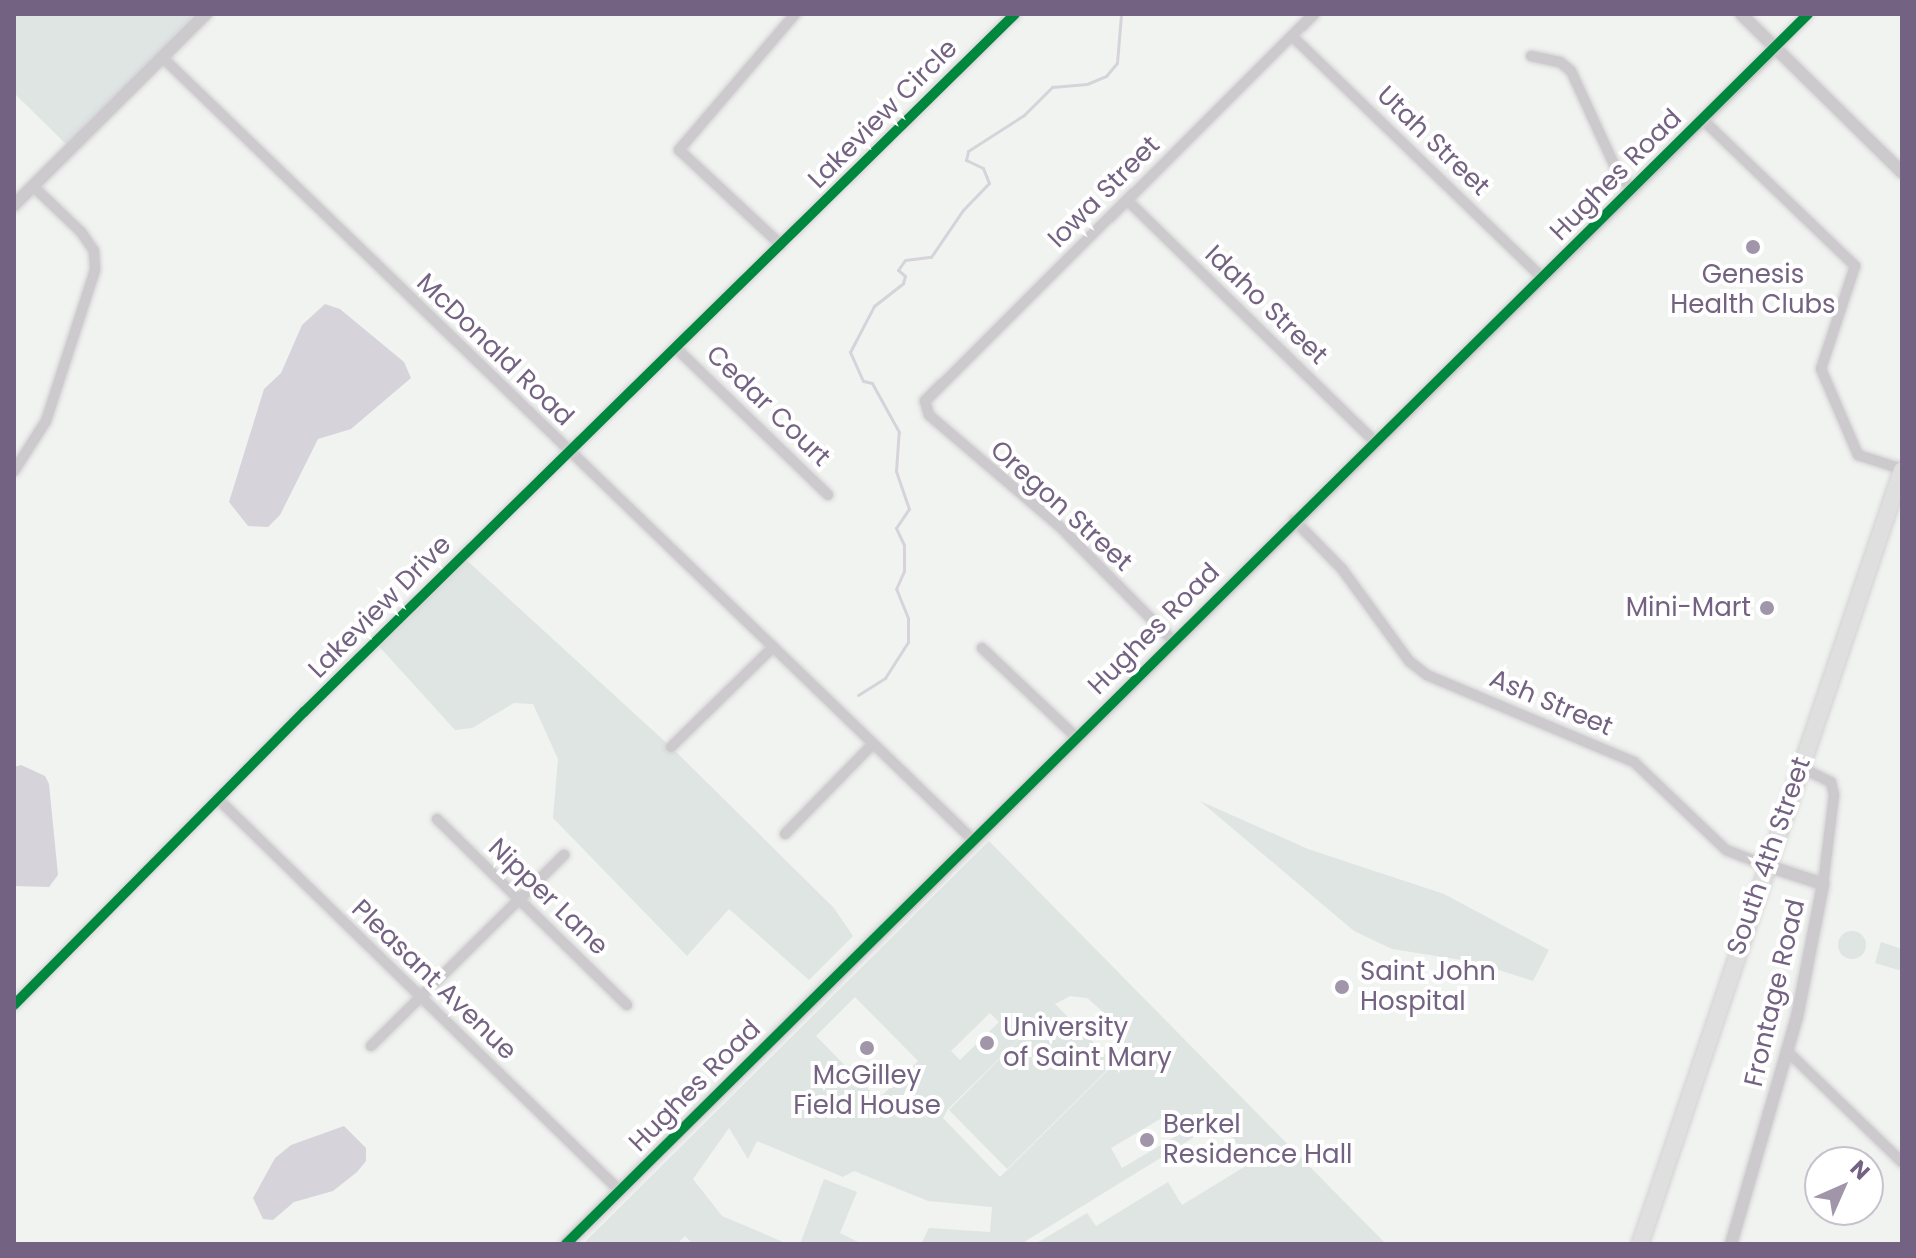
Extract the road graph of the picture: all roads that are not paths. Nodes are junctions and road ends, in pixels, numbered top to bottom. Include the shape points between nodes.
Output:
1 (206, 14) edge
2 (795, 14) edge
3 (1015, 14) edge
4 (1314, 14) edge
5 (1741, 14) edge
6 (1808, 14) edge
7 (1292, 36) junction
8 (1775, 48) junction
9 (1531, 56) dead end
10 (162, 57) junction
11 (1703, 120) junction
12 (1902, 172) edge
13 (33, 186) junction
14 (1633, 191) junction
15 (1127, 200) junction
16 (14, 205) edge
17 (781, 245) junction
18 (1543, 278) junction
19 (677, 349) junction
20 (925, 401) joint
21 (1374, 441) junction
22 (570, 453) junction
23 (1902, 469) edge
24 (14, 471) edge
25 (828, 495) dead end
26 (1294, 520) junction
27 (1173, 641) junction
28 (773, 647) junction
29 (982, 648) dead end
30 (1076, 737) junction
31 (872, 745) junction
32 (671, 747) dead end
33 (1800, 767) junction
34 (218, 799) junction
35 (437, 819) dead end
36 (785, 834) dead end
37 (972, 839) junction
38 (564, 855) dead end
39 (1765, 865) junction
40 (1823, 884) junction
41 (519, 900) junction
42 (421, 998) junction
43 (14, 1005) edge
44 (627, 1005) dead end
45 (371, 1046) dead end
46 (1787, 1051) junction
47 (1902, 1162) edge
48 (620, 1191) junction
49 (566, 1244) edge
50 (1640, 1244) edge
51 (1731, 1244) edge

1 - 10 street
2 - 17 street via 679,150
3 - 17 street, Lakeview Circle
4 - 7 street, Iowa Street
5 - 8 street
6 - 8 street
7 - 15 street, Iowa Street
7 - 18 street, Utah Street
8 - 11 street, Hughes Road
8 - 12 street
9 - 14 street via 1560,62 1571,71 1618,173
10 - 13 street
10 - 22 street, McDonald Road
11 - 14 street, Hughes Road
11 - 23 street via 1855,266 1821,369 1858,455
13 - 16 street
13 - 24 street via 81,232 94,251 95,270 46,421
14 - 18 street, Hughes Road
15 - 20 street, Iowa Street
15 - 21 street, Idaho Street
17 - 19 street, Lakeview Drive
18 - 21 street, Hughes Road
19 - 22 street, Lakeview Drive
19 - 25 street, Cedar Court
20 - 27 street, Oregon Street via 929,415 1059,526
21 - 26 street, Hughes Road
22 - 28 street, McDonald Road
22 - 34 street, Lakeview Drive
23 - 33 highway, South 4th Street
26 - 27 street, Hughes Road
26 - 39 street, Ash Street via 1342,569 1409,661 1427,675 1634,762 1726,850
27 - 30 street, Hughes Road
28 - 31 street, McDonald Road
28 - 32 street
29 - 30 street
30 - 37 street, Hughes Road
31 - 36 street
31 - 37 street, McDonald Road
33 - 39 highway, South 4th Street
33 - 40 street, Frontage Road via 1831,782 1834,795
34 - 42 street, Pleasant Avenue
34 - 43 street, Lakeview Drive
35 - 41 street, Nipper Lane
37 - 48 street, Hughes Road
38 - 41 street
39 - 40 street, Ash Street
39 - 50 highway, South 4th Street
40 - 46 street, Frontage Road
41 - 42 street
41 - 44 street, Nipper Lane
42 - 45 street
42 - 48 street, Pleasant Avenue
46 - 47 street
46 - 51 street, Frontage Road
48 - 49 street, Hughes Road

